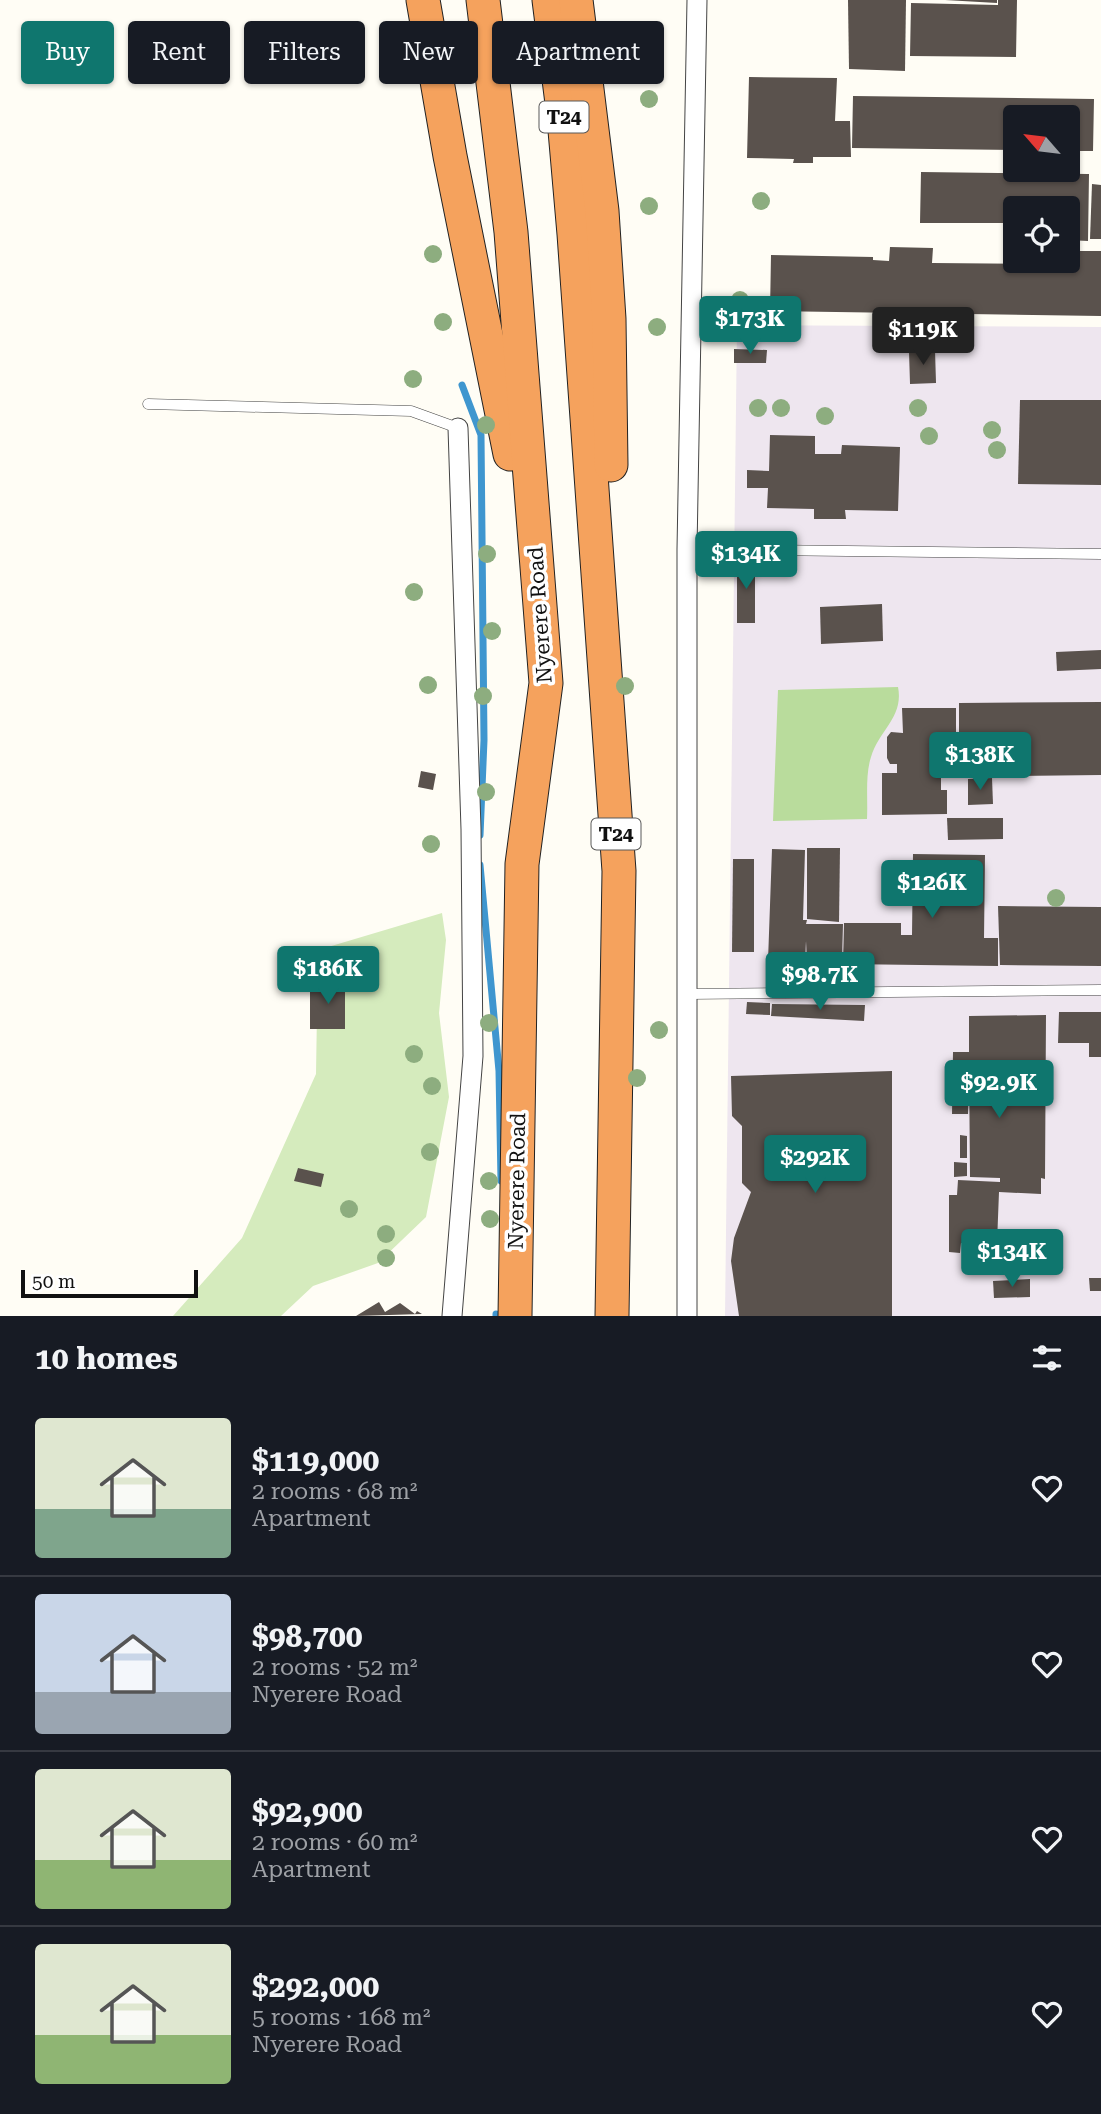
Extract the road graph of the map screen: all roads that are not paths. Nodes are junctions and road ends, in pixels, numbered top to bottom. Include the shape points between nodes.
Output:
1 (423, 0) edge
2 (483, 0) edge
3 (550, 0) edge
4 (576, 0) edge
5 (697, 0) edge
6 (148, 404) dead end
7 (458, 428) joint
8 (687, 549) junction
9 (1101, 554) edge
10 (540, 601) junction
11 (605, 696) junction
12 (1101, 990) edge
13 (688, 995) junction
14 (452, 1316) edge
15 (515, 1316) edge
16 (612, 1316) edge
17 (687, 1316) edge

1 - 10 highway
2 - 10 highway, Nyerere Road via 511,232
3 - 11 highway, T24 via 564,119
4 - 11 highway via 602,211 609,319 612,484
5 - 8 street
6 - 7 lane via 411,411
7 - 14 street via 473,1055
8 - 9 lane
8 - 13 street
10 - 15 highway, Nyerere Road via 546,683 522,864
11 - 16 highway, T24 via 619,871
12 - 13 lane
13 - 17 street

